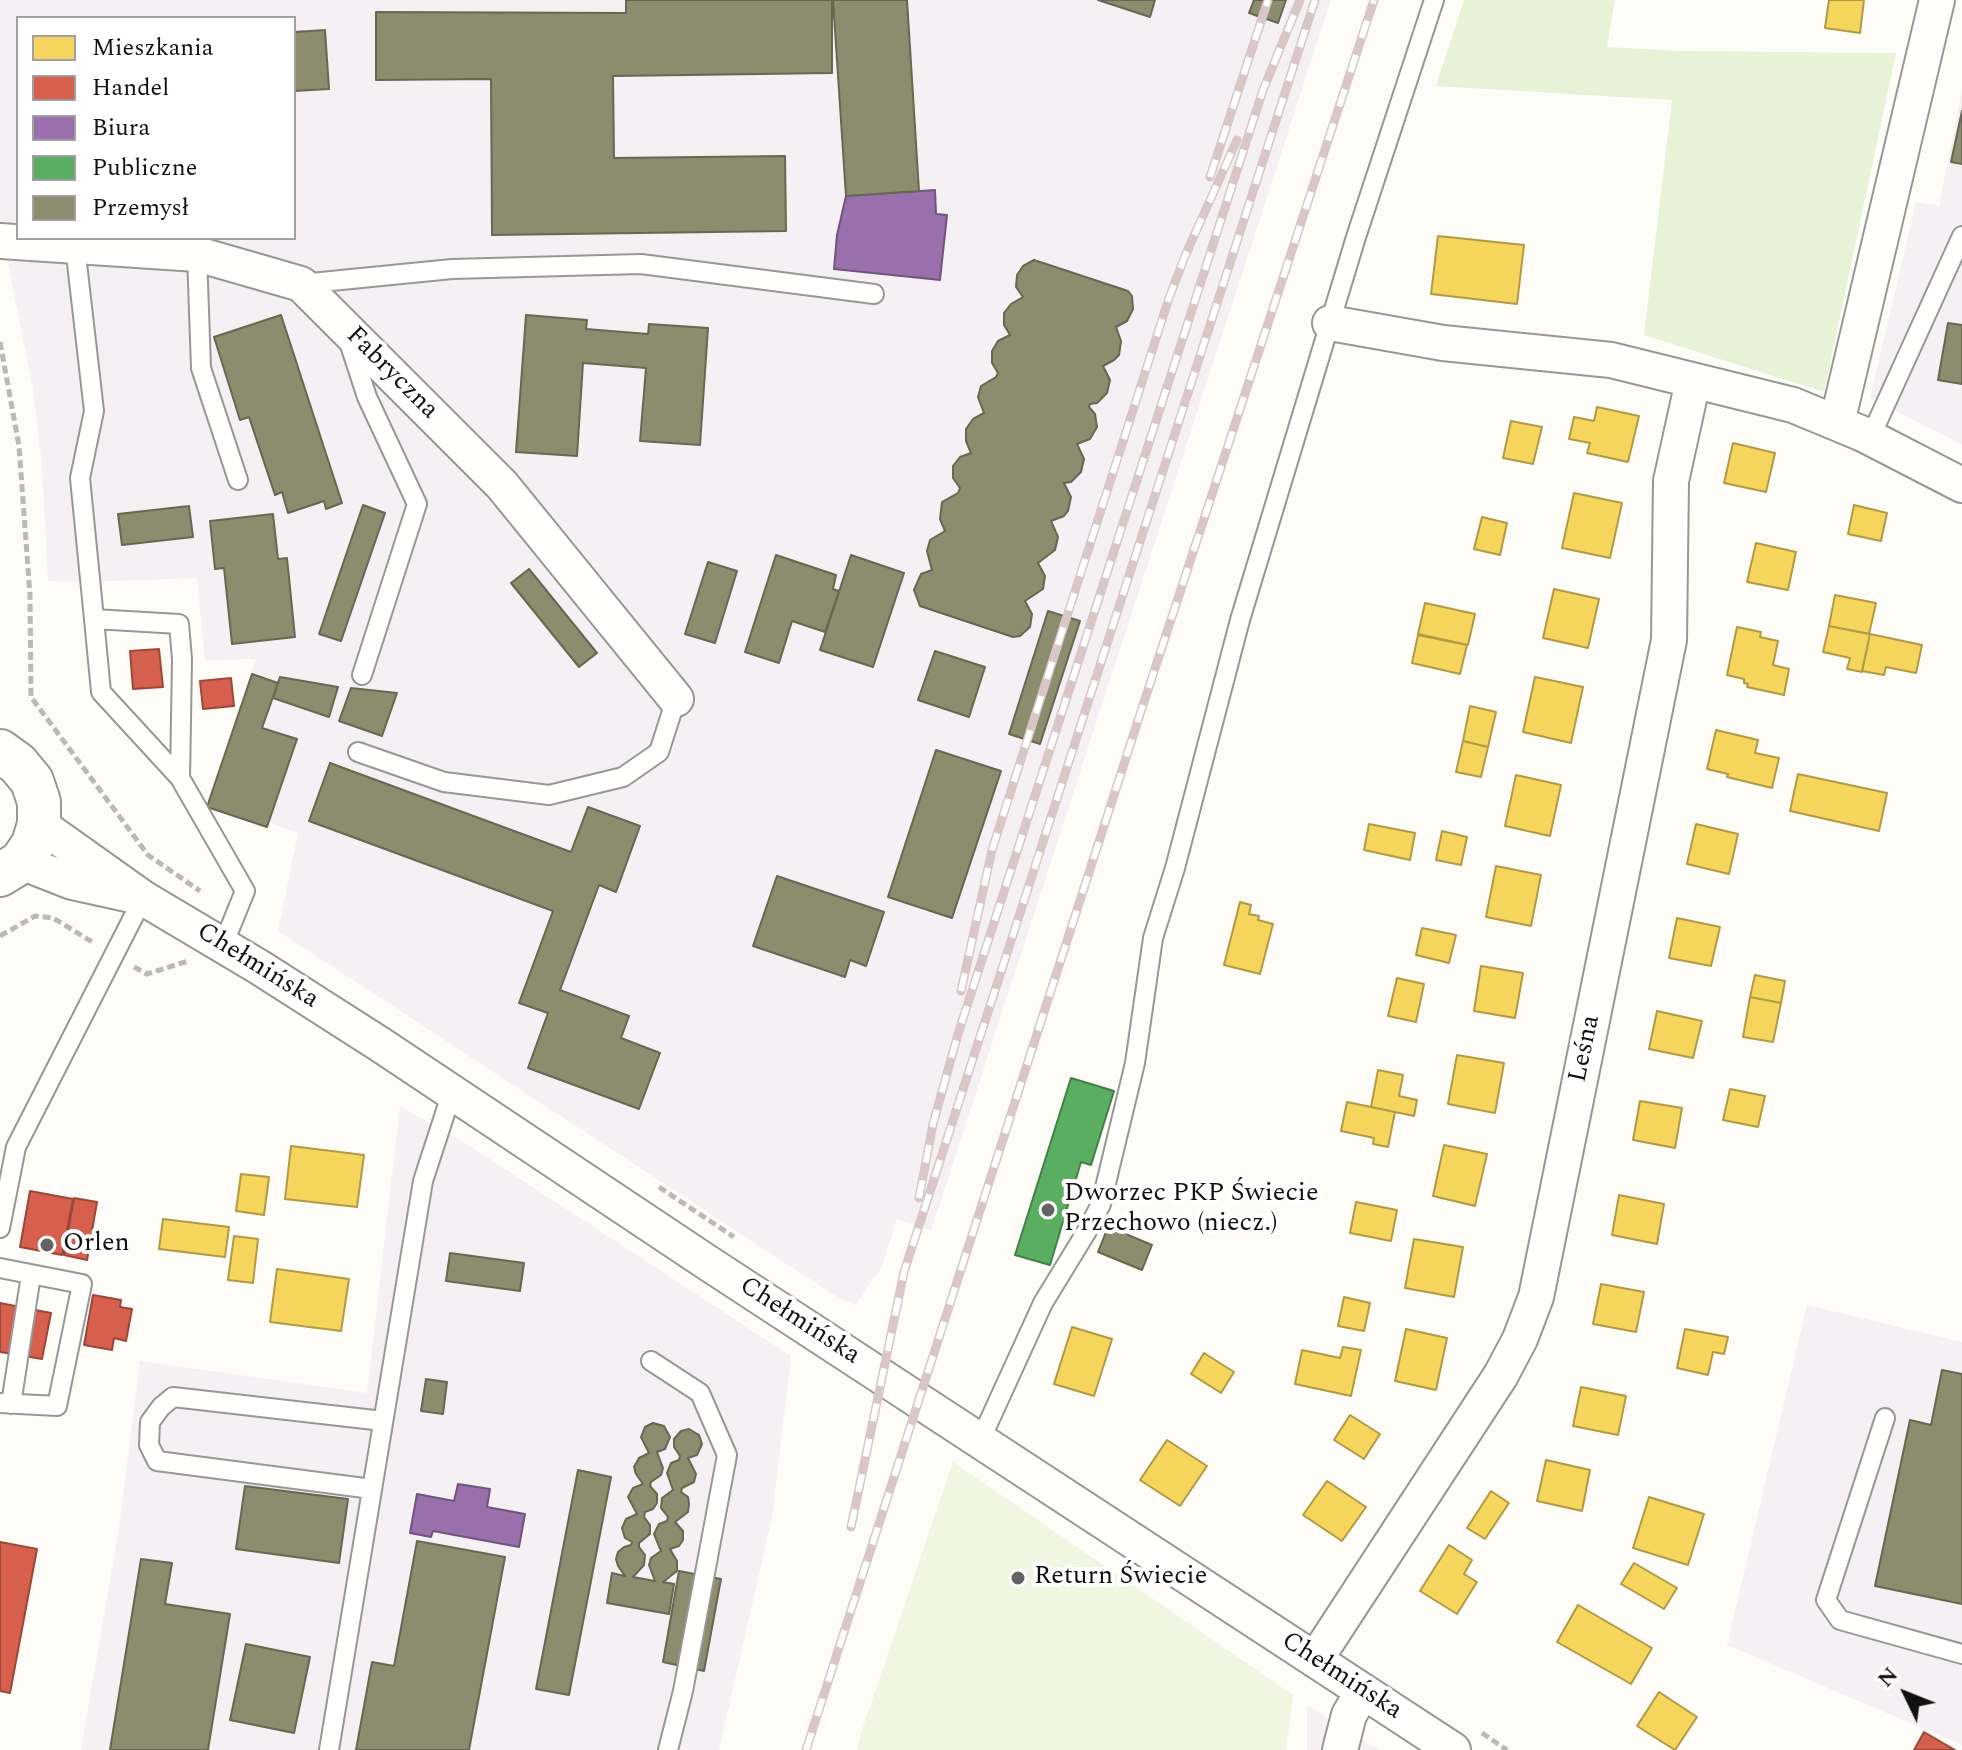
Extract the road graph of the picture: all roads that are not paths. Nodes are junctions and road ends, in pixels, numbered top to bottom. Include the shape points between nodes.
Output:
1 (1434, 0) edge
2 (1937, 0) edge
3 (1962, 236) edge
4 (0, 241) edge
5 (75, 246) junction
6 (197, 254) junction
7 (301, 284) junction
8 (874, 294) dead end
9 (1330, 323) junction
10 (344, 328) junction
11 (1693, 381) junction
12 (1837, 423) junction
13 (1870, 438) junction
14 (238, 480) dead end
15 (1962, 485) edge
16 (94, 619) junction
17 (362, 675) dead end
18 (676, 699) joint
19 (0, 751) edge
20 (358, 752) dead end
21 (180, 778) junction
22 (39, 824) junction
23 (10, 868) edge
24 (143, 898) junction
25 (219, 939) junction
26 (452, 1092) junction
27 (0, 1228) edge
28 (0, 1268) edge
29 (31, 1275) junction
30 (651, 1361) dead end
31 (5, 1403) edge
32 (1885, 1418) dead end
33 (383, 1421) junction
34 (980, 1441) junction
35 (372, 1489) junction
36 (1962, 1654) edge
37 (1315, 1660) junction
38 (1363, 1691) junction
39 (329, 1750) edge
40 (668, 1750) edge
41 (1340, 1750) edge
42 (1453, 1750) edge

1 - 9 lane
2 - 12 street
3 - 13 lane
4 - 5 street, Fabryczna
5 - 6 street, Fabryczna
5 - 16 lane via 94,411 80,478
6 - 7 street, Fabryczna
6 - 14 lane via 201,368
7 - 8 lane via 452,269 641,264
7 - 10 street, Fabryczna
9 - 11 street via 1443,343 1611,360
9 - 34 lane via 1240,620 1153,938 1135,1063 1101,1204 1043,1303
10 - 17 lane via 367,397 417,504
10 - 18 street, Fabryczna via 502,485
11 - 12 street via 1793,405
11 - 37 street, Leśna via 1671,481 1669,640 1536,1297 1501,1375
12 - 13 street
13 - 15 street
16 - 21 lane via 101,692
16 - 21 lane via 179,624
18 - 20 lane via 659,752 623,777 549,795 444,782
19 - 22 street via 32,781
21 - 25 lane via 245,891
22 - 23 street via 33,844
22 - 24 street, Chełmińska
23 - 24 street, Chełmińska
24 - 25 street, Chełmińska
24 - 27 lane via 16,1147
25 - 26 street, Chełmińska
26 - 33 lane via 423,1181
26 - 34 street, Chełmińska
28 - 29 lane
29 - 31 lane
29 - 31 lane via 82,1284 57,1406
30 - 40 lane via 700,1393 727,1455
32 - 36 lane via 1826,1600 1840,1620
33 - 35 lane
33 - 35 lane via 173,1397 150,1422 149,1445 157,1461
34 - 37 street, Chełmińska
35 - 39 lane
37 - 38 street, Chełmińska
38 - 41 street via 1349,1715
38 - 42 street, Chełmińska

